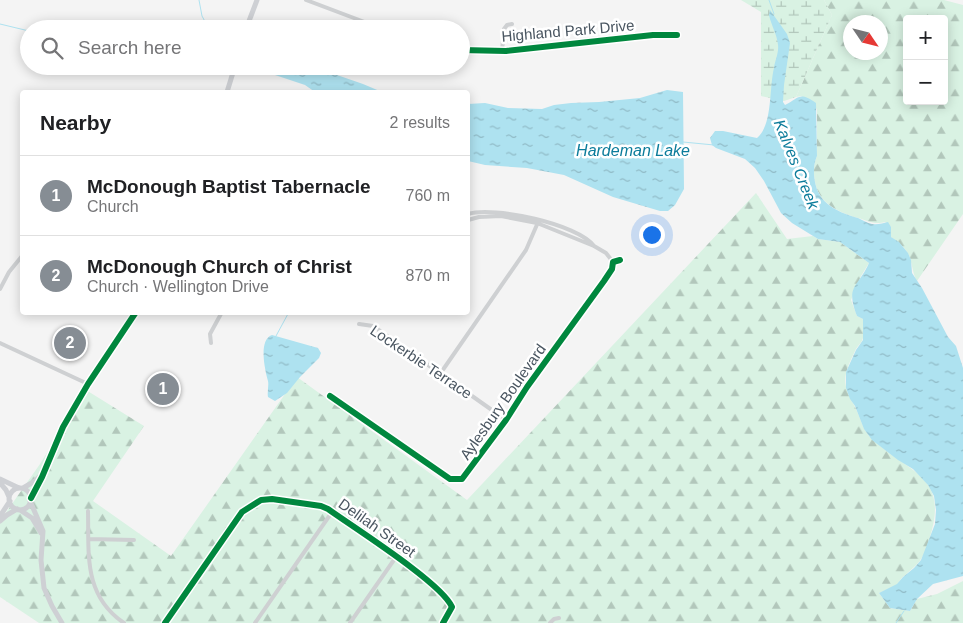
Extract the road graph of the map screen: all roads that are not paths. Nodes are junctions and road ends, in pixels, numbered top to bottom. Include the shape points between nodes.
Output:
1 (257, 0) edge
2 (306, 0) edge
3 (249, 20) edge
4 (359, 20) edge
5 (512, 24) dead end
6 (677, 35) dead end
7 (470, 50) edge
8 (502, 50) junction
9 (233, 75) edge
10 (229, 90) edge
11 (470, 214) edge
12 (470, 219) edge
13 (538, 222) junction
14 (20, 258) edge
15 (620, 260) dead end
16 (613, 262) junction
17 (0, 289) edge
18 (134, 315) edge
19 (220, 315) edge
20 (359, 324) dead end
21 (0, 343) edge
22 (211, 343) dead end
23 (440, 374) junction
24 (88, 384) junction
25 (330, 396) dead end
26 (506, 420) junction
27 (43, 472) junction
28 (0, 479) edge
29 (0, 483) edge
30 (21, 488) junction
31 (9, 499) junction
32 (31, 499) junction
33 (19, 509) junction
34 (88, 511) dead end
35 (332, 512) junction
36 (0, 516) edge
37 (0, 521) edge
38 (43, 536) junction
39 (89, 539) junction
40 (134, 540) dead end
41 (396, 557) junction
42 (559, 618) dead end
43 (62, 623) edge
44 (124, 623) edge
45 (165, 623) edge
46 (255, 623) edge
47 (350, 623) edge
48 (443, 623) edge
49 (550, 623) edge

1 - 3 street
2 - 4 street
5 - 8 street via 504,29
6 - 8 street, Highland Park Drive
7 - 8 street, Highland Park Drive
9 - 10 street
11 - 13 street via 485,212 528,217
12 - 13 street via 501,216
13 - 16 street via 586,237
13 - 23 street via 526,250
14 - 17 street
15 - 16 street
16 - 26 street, Aylesbury Boulevard via 608,275
18 - 24 street
19 - 22 street via 210,334
20 - 23 street, Lockerbie Terrace via 372,326
21 - 24 street
23 - 26 street, Lockerbie Terrace
24 - 27 street via 63,427
25 - 26 street, Aylesbury Boulevard via 450,479 462,479 466,475
27 - 30 street via 35,481
27 - 32 street
28 - 30 street
29 - 31 street
30 - 31 street via 13,491
30 - 32 street
31 - 33 street via 12,506
31 - 36 street
32 - 33 street via 27,507
32 - 38 street
33 - 37 street
33 - 38 street via 36,524
34 - 39 street
35 - 41 street, Delilah Street
35 - 45 street, Delilah Street via 321,506 272,499 253,504 242,512
35 - 46 street
38 - 43 street via 44,588
39 - 40 street
39 - 44 street via 89,565 95,588 108,608
41 - 47 street
41 - 48 street, Delilah Street via 449,600 452,607
42 - 49 street

